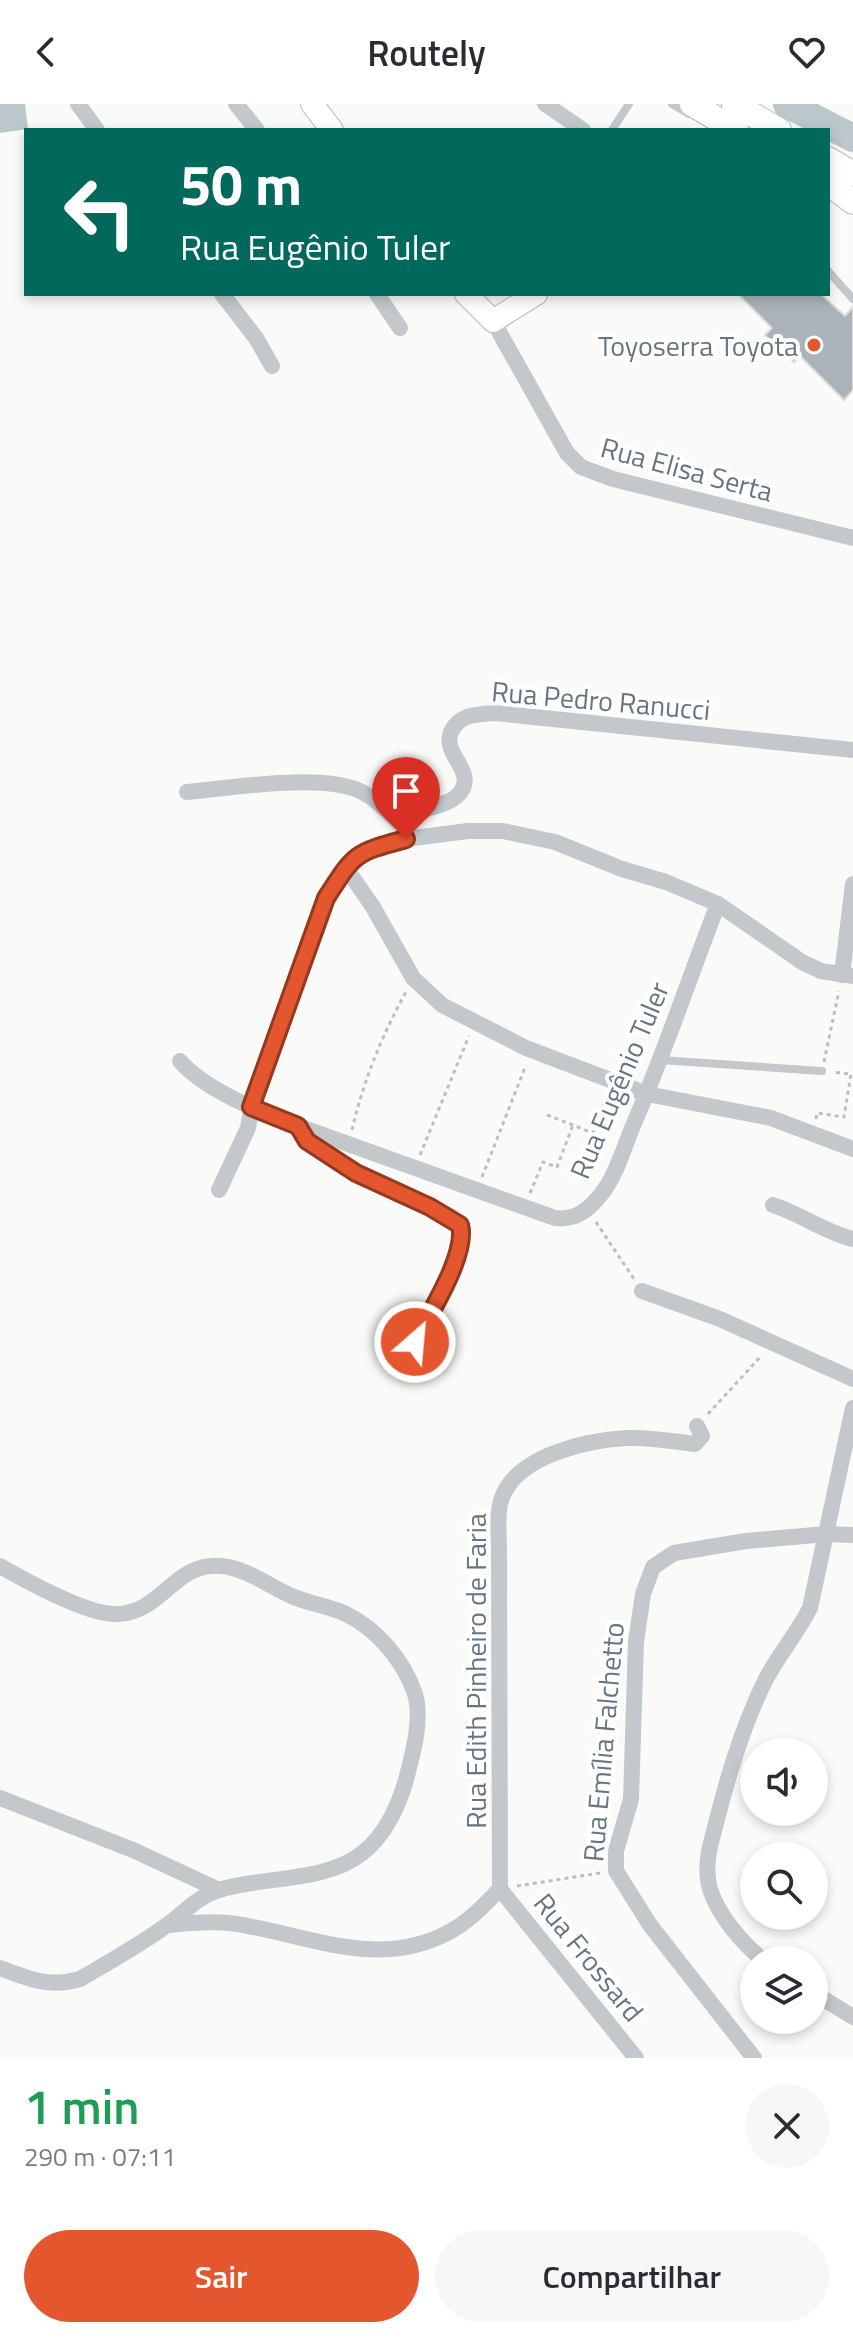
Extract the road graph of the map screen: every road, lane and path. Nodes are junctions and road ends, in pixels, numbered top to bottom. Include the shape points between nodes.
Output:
1 (78, 104) edge
2 (236, 104) edge
3 (312, 104) edge
4 (545, 104) edge
5 (629, 104) edge
6 (672, 104) edge
7 (692, 104) edge
8 (734, 104) edge
9 (96, 128) edge
10 (255, 128) edge
11 (330, 128) edge
12 (580, 128) edge
13 (613, 128) edge
14 (713, 128) edge
15 (733, 128) edge
16 (776, 128) edge
17 (837, 173) edge
18 (853, 202) edge
19 (830, 273) edge
20 (224, 296) edge
21 (378, 296) edge
22 (468, 296) edge
23 (533, 296) edge
24 (853, 299) edge
25 (493, 321) junction
26 (400, 328) dead end
27 (272, 366) dead end
28 (853, 538) edge
29 (853, 750) edge
30 (187, 792) dead end
31 (405, 832) junction
32 (346, 868) junction
33 (853, 884) edge
34 (718, 904) junction
35 (848, 976) edge
36 (413, 978) junction
37 (475, 1022) junction
38 (532, 1050) junction
39 (659, 1060) junction
40 (180, 1061) dead end
41 (822, 1071) junction
42 (615, 1082) junction
43 (647, 1094) junction
44 (251, 1107) junction
45 (547, 1115) dead end
46 (573, 1125) junction
47 (298, 1126) junction
48 (814, 1134) junction
49 (349, 1143) junction
50 (853, 1149) edge
51 (415, 1167) junction
52 (219, 1190) dead end
53 (477, 1190) junction
54 (773, 1205) dead end
55 (524, 1208) junction
56 (588, 1209) junction
57 (853, 1239) edge
58 (642, 1291) joint
59 (415, 1342) dead end
60 (773, 1342) junction
61 (853, 1379) edge
62 (853, 1408) edge
63 (697, 1426) joint
64 (827, 1534) junction
65 (853, 1535) edge
66 (0, 1566) edge
67 (0, 1798) edge
68 (616, 1871) junction
69 (500, 1889) junction
70 (219, 1890) junction
71 (168, 1925) junction
72 (749, 1946) edge
73 (0, 1968) edge
74 (828, 2002) edge
75 (853, 2017) edge
76 (636, 2058) edge
77 (754, 2058) edge

1 - 9 street
2 - 10 street
3 - 11 street
4 - 12 street
5 - 13 lane
6 - 14 lane
7 - 15 main road
8 - 16 main road
17 - 18 main road
19 - 24 lane
20 - 27 street
21 - 26 street
22 - 25 street
23 - 25 street
25 - 28 street, Rua Elisa Serta via 567,453 581,467
29 - 31 street, Rua Pedro Ranucci via 474,714 454,725 449,737 464,774 461,793 410,814
30 - 31 street via 333,785 372,798
31 - 32 street via 371,847
31 - 34 street via 531,835
32 - 36 street
32 - 44 street via 318,917
33 - 35 street
34 - 35 street via 802,962
34 - 39 street, Rua Eugênio Tuler
35 - 41 path
36 - 37 street via 442,1005
36 - 49 path via 359,1097
37 - 38 street
37 - 51 path
38 - 42 street
38 - 53 path
39 - 41 lane
39 - 43 street, Rua Eugênio Tuler
40 - 44 street, Rua Eugênio Tuler via 190,1073
41 - 48 path via 851,1074 844,1117 817,1113
42 - 43 street
42 - 46 path via 593,1133
43 - 48 street via 771,1118
43 - 56 street, Rua Eugênio Tuler via 610,1180
44 - 47 street, Rua Eugênio Tuler
44 - 52 street via 248,1128
45 - 46 path
46 - 55 path via 557,1167 543,1162
47 - 49 street, Rua Eugênio Tuler
47 - 59 street, Rua Eugênio Tuler via 307,1141 330,1157 460,1225 458,1253
48 - 50 street
49 - 51 street, Rua Eugênio Tuler
51 - 53 street, Rua Eugênio Tuler
53 - 55 street, Rua Eugênio Tuler
54 - 57 street
55 - 56 street, Rua Eugênio Tuler via 563,1219
56 - 58 path
58 - 60 street
60 - 61 street
60 - 63 path
62 - 64 street
63 - 69 street, Rua Edith Pinheiro de Faria via 702,1436 695,1444 610,1439 561,1451 520,1472 503,1494
64 - 65 street
64 - 68 street, Rua Emília Falchetto via 706,1546 674,1553 653,1567 636,1642 631,1799 616,1851
64 - 72 street via 810,1608 760,1693 709,1851 710,1890
66 - 70 street via 96,1612 117,1614 149,1604 189,1570 224,1567 344,1613 373,1631 398,1661 416,1696 416,1740 403,1793 380,1835 344,1865
67 - 70 street
68 - 69 path
68 - 77 street, Rua Emília Falchetto via 650,1925
69 - 71 street via 450,1932 406,1946 361,1950 228,1923
69 - 76 street, Rua Frossard
70 - 71 street via 198,1898
71 - 73 street via 65,1983 30,1980
74 - 75 street

